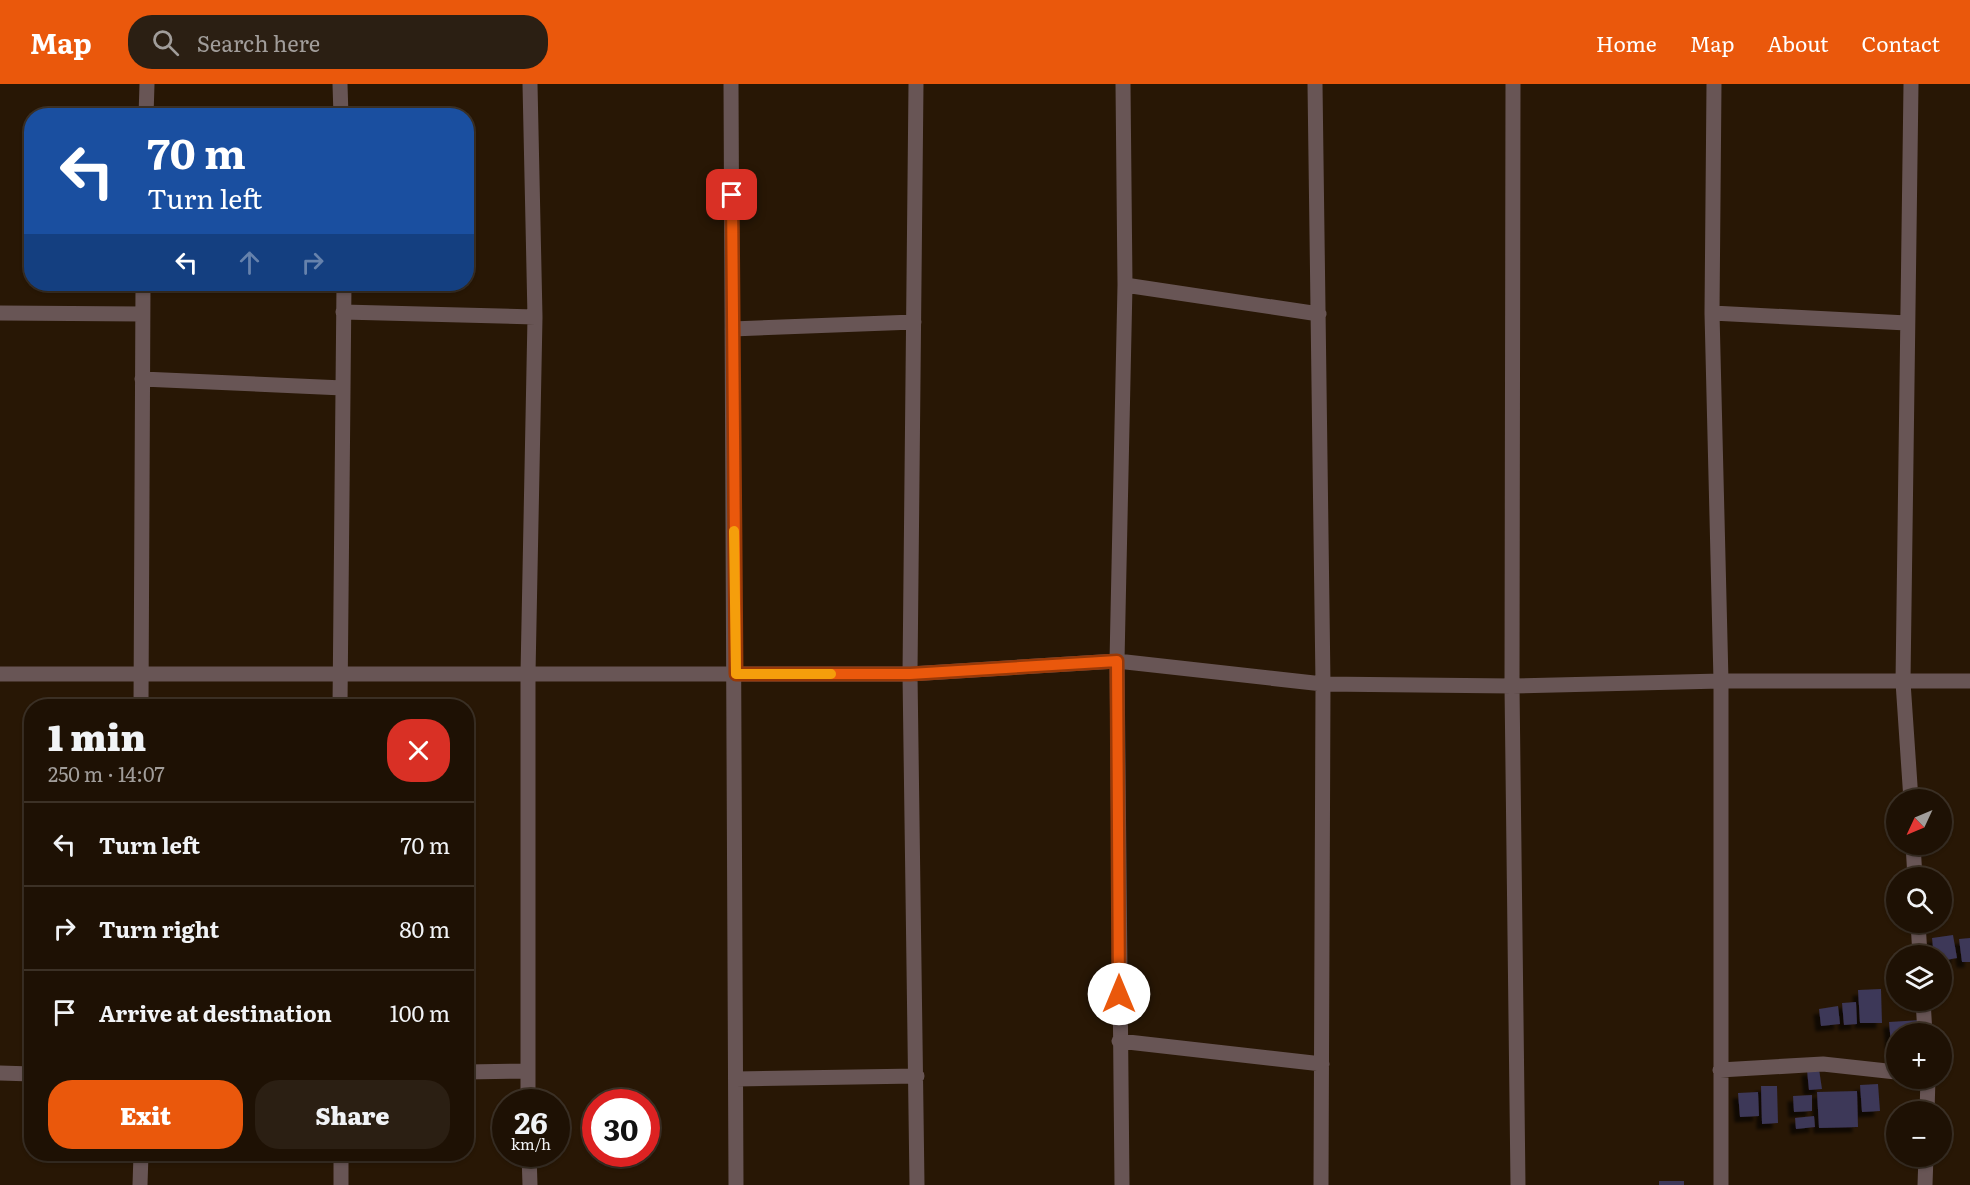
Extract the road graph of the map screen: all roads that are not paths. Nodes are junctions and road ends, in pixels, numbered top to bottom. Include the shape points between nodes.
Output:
1 (147, 84) edge
2 (340, 84) edge
3 (530, 84) edge
4 (731, 84) edge
5 (916, 84) edge
6 (1123, 84) edge
7 (1315, 84) edge
8 (1513, 84) edge
9 (1714, 84) edge
10 (1911, 84) edge
11 (146, 108) edge
12 (341, 108) edge
13 (1125, 285) junction
14 (143, 291) edge
15 (344, 291) edge
16 (343, 312) junction
17 (0, 313) edge
18 (1712, 313) junction
19 (142, 314) junction
20 (1319, 314) junction
21 (535, 317) junction
22 (914, 322) junction
23 (1907, 323) junction
24 (732, 329) junction
25 (142, 378) junction
26 (343, 388) junction
27 (1117, 661) junction
28 (141, 674) junction
29 (340, 674) junction
30 (528, 674) junction
31 (736, 674) junction
32 (910, 674) junction
33 (0, 675) edge
34 (1721, 681) junction
35 (1970, 681) edge
36 (1903, 682) junction
37 (1323, 684) junction
38 (1512, 686) junction
39 (141, 699) edge
40 (340, 699) edge
41 (1910, 789) edge
42 (1119, 1041) junction
43 (1322, 1064) junction
44 (1720, 1070) junction
45 (527, 1071) junction
46 (1886, 1071) edge
47 (474, 1072) edge
48 (0, 1073) edge
49 (24, 1074) edge
50 (917, 1076) junction
51 (736, 1079) junction
52 (528, 1089) edge
53 (141, 1161) edge
54 (341, 1161) edge
55 (530, 1167) edge
56 (1926, 1167) edge
57 (140, 1185) edge
58 (341, 1185) edge
59 (530, 1185) edge
60 (736, 1185) edge
61 (917, 1185) edge
62 (1122, 1185) edge
63 (1321, 1185) edge
64 (1518, 1185) edge
65 (1721, 1185) edge
66 (1925, 1185) edge

1 - 11 street
2 - 12 street
3 - 21 street
4 - 24 street
5 - 22 street
6 - 13 street
7 - 20 street
8 - 38 street
9 - 18 street
10 - 23 street
13 - 20 street
13 - 27 street
14 - 19 street
15 - 16 street
16 - 21 street
16 - 26 street
17 - 19 street
18 - 23 street
18 - 34 street
19 - 25 street
20 - 37 street
21 - 30 street
22 - 24 street
22 - 32 street
23 - 36 street
24 - 31 street
25 - 26 street
25 - 28 street
26 - 29 street
27 - 32 street
27 - 37 street
27 - 42 street
28 - 29 street
28 - 33 street
28 - 39 street
29 - 30 street
29 - 40 street
30 - 31 street
30 - 45 street
31 - 32 street
31 - 51 street
32 - 50 street
34 - 36 street
34 - 38 street
34 - 44 street
35 - 36 street
36 - 41 street
37 - 38 street
37 - 43 street
38 - 64 street
42 - 43 street
42 - 62 street
43 - 63 street
44 - 46 street via 1823,1064
44 - 65 street
45 - 47 street
45 - 52 street
48 - 49 street
50 - 51 street
50 - 61 street
51 - 60 street
53 - 57 street
54 - 58 street
55 - 59 street
56 - 66 street

